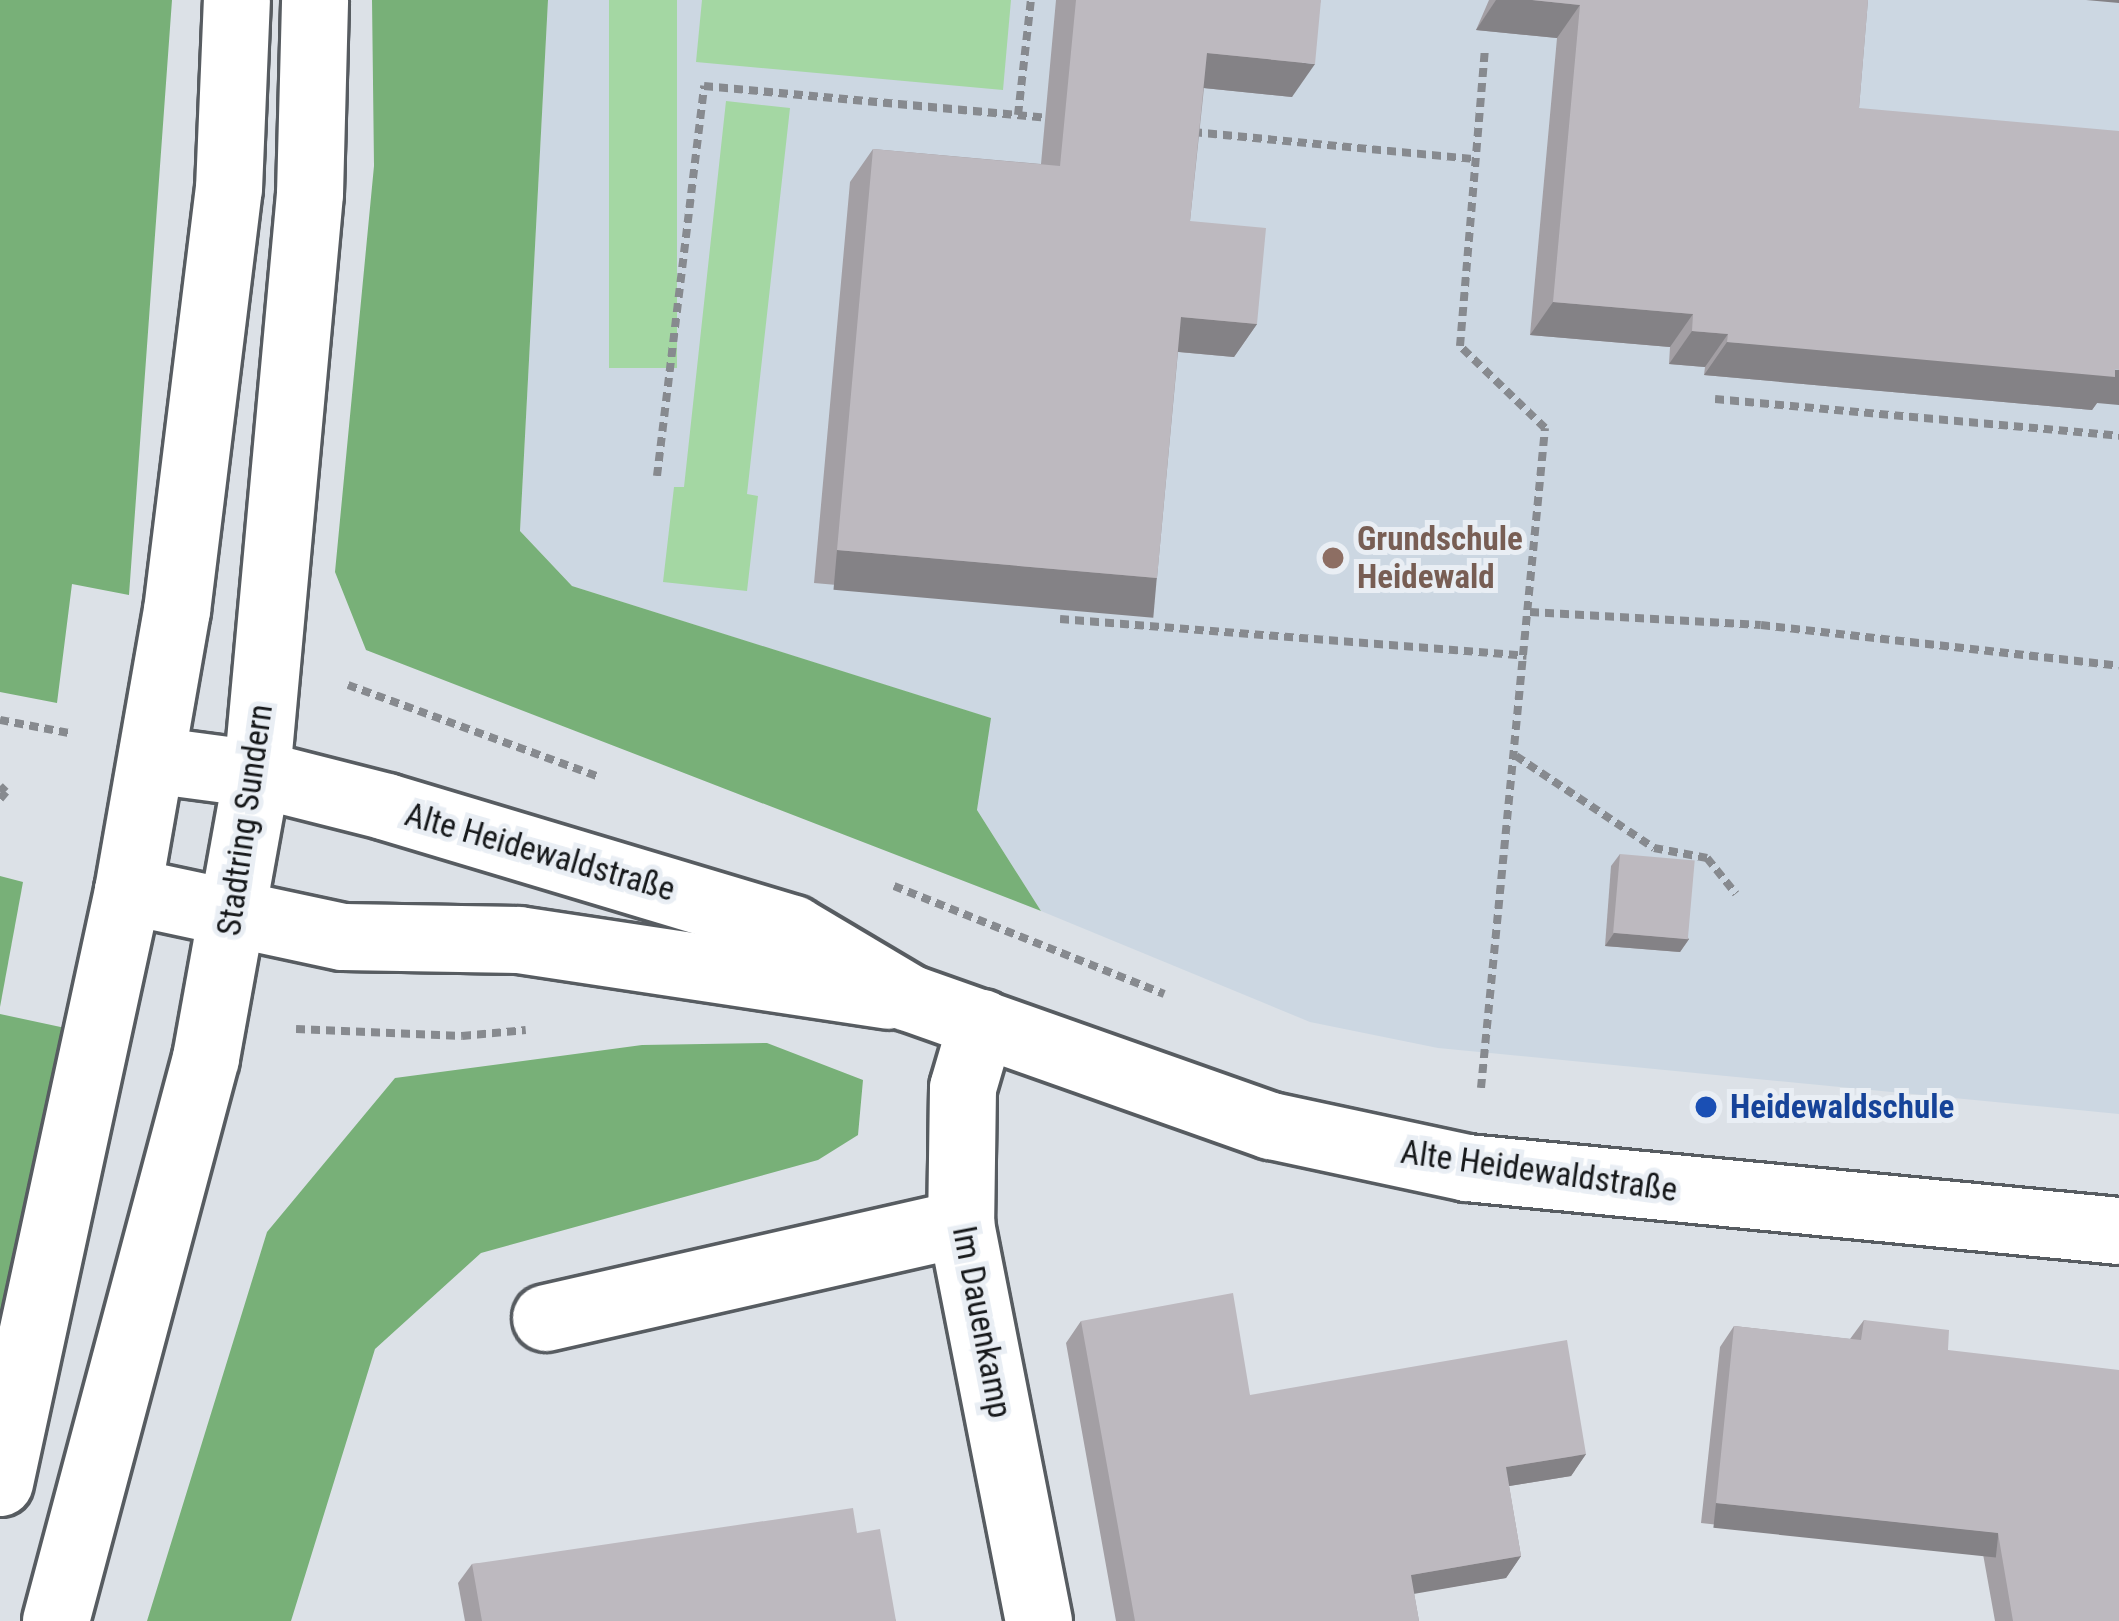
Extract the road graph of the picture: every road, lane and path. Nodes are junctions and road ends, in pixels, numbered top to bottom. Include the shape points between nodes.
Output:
1 (236, 0) edge
2 (315, 0) edge
3 (1031, 0) edge
4 (1485, 50) dead end
5 (1018, 115) junction
6 (1064, 119) edge
7 (1178, 130) edge
8 (1475, 160) junction
9 (1715, 400) dead end
10 (2119, 436) edge
11 (657, 476) dead end
12 (1530, 612) junction
13 (1060, 619) edge
14 (1527, 656) junction
15 (2119, 666) edge
16 (338, 681) dead end
17 (0, 720) edge
18 (76, 734) dead end
19 (1516, 756) junction
20 (152, 760) junction
21 (257, 774) junction
22 (604, 779) dead end
23 (0, 786) edge
24 (0, 799) edge
25 (870, 878) dead end
26 (128, 891) junction
27 (1736, 894) dead end
28 (234, 913) junction
29 (1171, 997) dead end
30 (909, 998) junction
31 (982, 1023) junction
32 (1459, 1078) dead end
33 (961, 1224) junction
34 (2119, 1231) edge
35 (546, 1318) dead end
36 (0, 1484) edge
37 (56, 1621) edge
38 (1040, 1621) edge

1 - 20 street via 229,189
2 - 21 street, Stadtring Sundern via 310,194
3 - 5 path
4 - 8 path
5 - 6 path
5 - 11 path via 704,86
7 - 8 path
8 - 12 path via 1460,346 1545,428
9 - 10 path
12 - 14 path
12 - 15 path via 1761,625
13 - 14 path
14 - 19 path
16 - 22 path
17 - 18 path
19 - 27 path via 1654,848 1707,858
19 - 32 path via 1482,1082
20 - 21 street, Alte Heidewaldstraße
20 - 26 street
21 - 28 street, Stadtring Sundern
21 - 30 street, Alte Heidewaldstraße via 793,929
23 - 24 path
25 - 29 path
26 - 28 street, Alte Heidewaldstraße
26 - 36 street
28 - 30 street, Alte Heidewaldstraße via 343,937 519,940
28 - 37 street, Stadtring Sundern via 200,1082
30 - 31 street, Alte Heidewaldstraße
31 - 33 street, Im Dauenkamp via 963,1088
31 - 34 street, Alte Heidewaldstraße via 1271,1126 1467,1168
33 - 35 street
33 - 38 street, Im Dauenkamp

